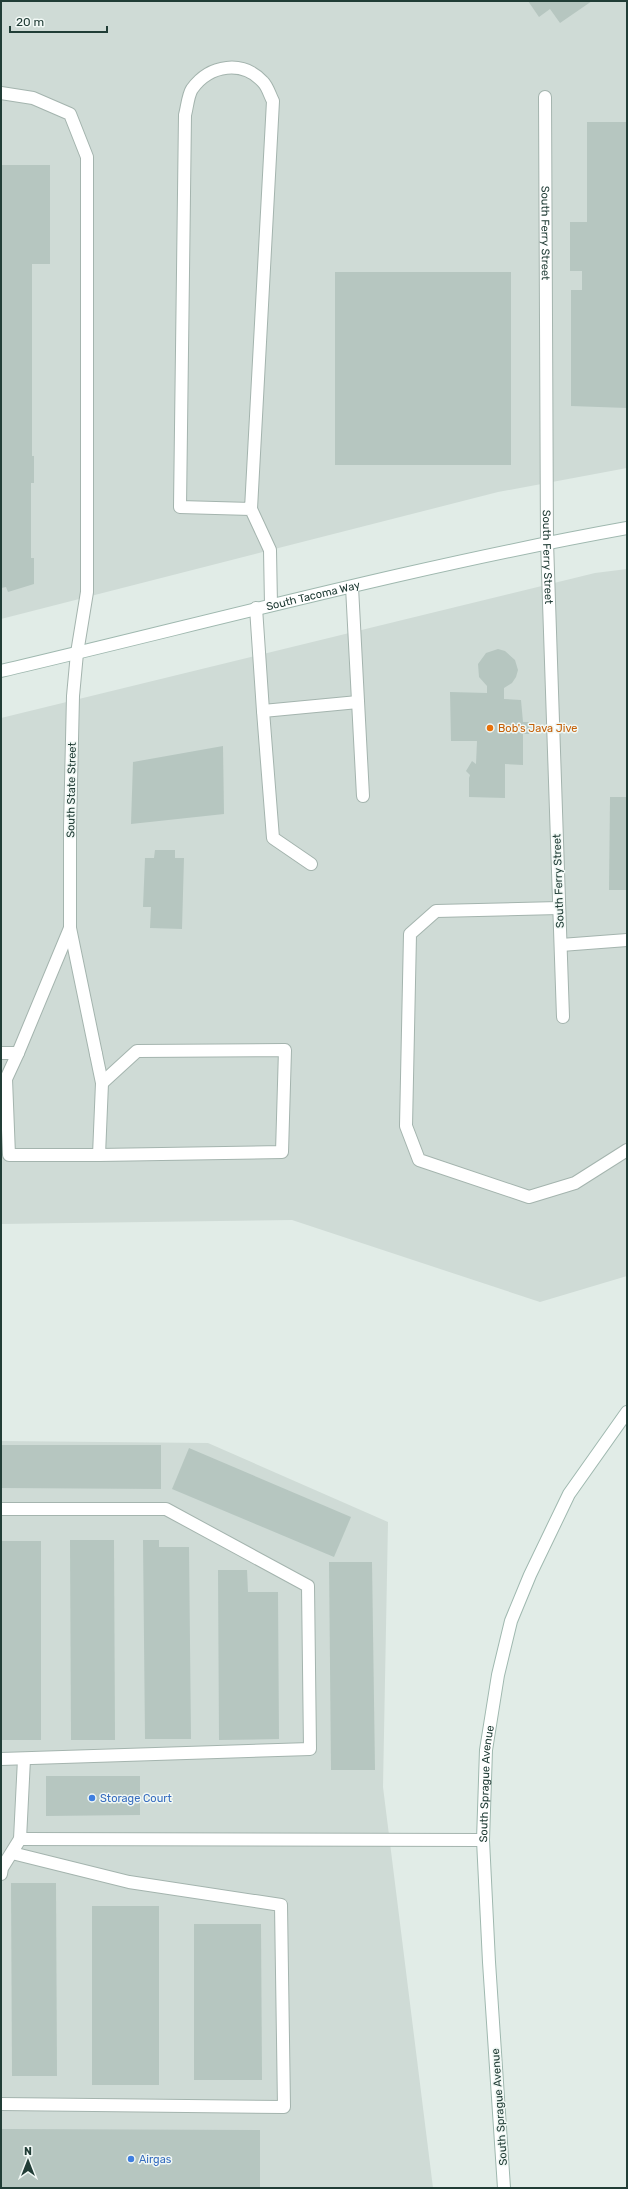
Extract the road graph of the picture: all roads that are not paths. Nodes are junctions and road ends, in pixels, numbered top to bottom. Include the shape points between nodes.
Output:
1 (1, 93) edge
2 (545, 97) dead end
3 (251, 509) junction
4 (627, 528) edge
5 (547, 542) junction
6 (352, 587) junction
7 (271, 604) junction
8 (256, 608) junction
9 (77, 653) junction
10 (1, 671) edge
11 (358, 702) junction
12 (263, 711) junction
13 (363, 796) dead end
14 (311, 864) dead end
15 (559, 908) junction
16 (70, 928) junction
17 (627, 940) edge
18 (560, 945) junction
19 (563, 1017) dead end
20 (1, 1053) edge
21 (18, 1053) junction
22 (102, 1083) junction
23 (627, 1150) edge
24 (100, 1155) junction
25 (627, 1412) edge
26 (1, 1509) edge
27 (24, 1758) junction
28 (1, 1759) edge
29 (20, 1840) junction
30 (483, 1840) junction
31 (12, 1853) junction
32 (1, 1874) edge
33 (1, 2104) edge
34 (504, 2188) edge

1 - 9 street, South State Street via 33,98 70,114 87,157 87,592
2 - 5 street, South Ferry Street
3 - 3 street via 180,507 185,116 192,90 209,72 227,66 250,71 264,83 273,102
3 - 7 street via 270,550
4 - 5 street, South Tacoma Way
5 - 6 street, South Tacoma Way
5 - 15 street, South Ferry Street
6 - 7 street, South Tacoma Way
6 - 11 street
7 - 8 street, South Tacoma Way
8 - 9 street, South Tacoma Way
8 - 12 street
9 - 10 street, South Tacoma Way
9 - 16 street, South State Street via 71,773
11 - 12 street
11 - 13 street
12 - 14 street via 273,838
15 - 18 street, South Ferry Street
15 - 23 street via 436,911 410,934 406,1126 419,1160 529,1197 575,1183
16 - 21 street, South State Street
16 - 22 street, South State Street
17 - 18 street
18 - 19 street, South Ferry Street
20 - 21 street
21 - 24 street, South State Street via 6,1079 9,1155
22 - 24 street, South State Street
22 - 24 street via 137,1051 285,1050 282,1152
25 - 30 street, South Sprague Avenue via 569,1494 511,1621 498,1675 486,1750
26 - 27 street via 166,1509 308,1586 310,1749
27 - 28 street
27 - 29 street
29 - 30 street
29 - 31 street
30 - 34 street, South Sprague Avenue
31 - 32 street
31 - 33 street via 129,1882 281,1905 284,2107

